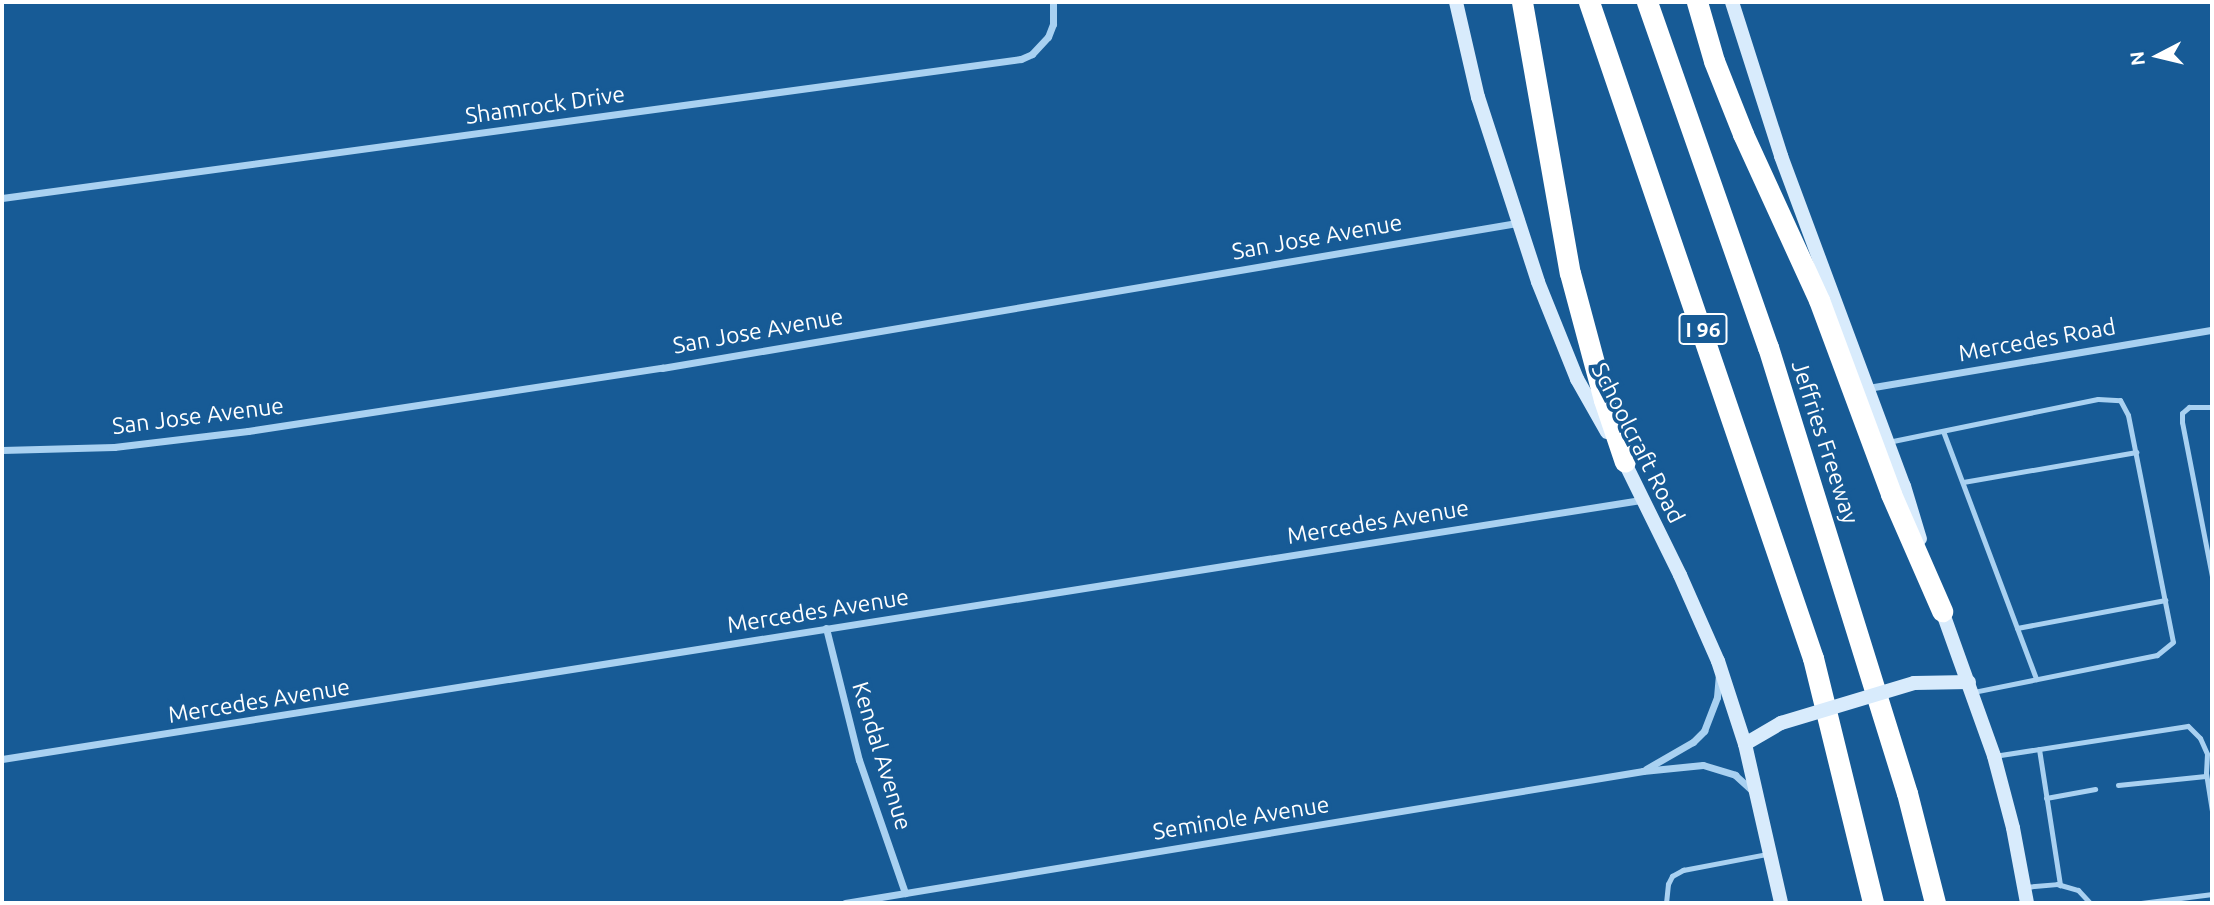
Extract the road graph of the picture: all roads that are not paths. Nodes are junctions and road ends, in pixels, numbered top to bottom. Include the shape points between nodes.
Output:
1 (1053, 2) edge
2 (1457, 2) edge
3 (1522, 2) edge
4 (1589, 2) edge
5 (1647, 2) edge
6 (1697, 2) edge
7 (1732, 2) edge
8 (2, 198) edge
9 (1517, 223) junction
10 (2212, 330) edge
11 (1868, 388) junction
12 (2212, 407) edge
13 (1944, 430) junction
14 (1888, 442) junction
15 (2, 450) edge
16 (2136, 452) junction
17 (1625, 462) junction
18 (1963, 482) junction
19 (1641, 500) junction
20 (2212, 576) edge
21 (2165, 600) junction
22 (1942, 611) junction
23 (826, 628) junction
24 (2017, 628) junction
25 (1717, 661) junction
26 (2036, 680) junction
27 (1971, 687) junction
28 (1745, 744) junction
29 (2039, 749) junction
30 (1994, 756) junction
31 (2, 759) edge
32 (1643, 771) junction
33 (2206, 776) junction
34 (2118, 785) dead end
35 (2095, 789) dead end
36 (1758, 795) junction
37 (2046, 799) junction
38 (2212, 811) edge
39 (1771, 854) junction
40 (2060, 884) junction
41 (2024, 887) junction
42 (905, 893) junction
43 (2212, 894) edge
44 (845, 903) edge
45 (1666, 903) edge
46 (1781, 903) edge
47 (1874, 903) edge
48 (1935, 903) edge
49 (2027, 903) edge
50 (2090, 903) edge
51 (2140, 903) edge

1 - 8 street, Shamrock Drive via 1048,37 1021,59
2 - 9 main road, Schoolcraft Road via 1478,97
3 - 17 highway via 1570,273
4 - 47 highway, I 96 via 1813,658
5 - 48 highway, Jeffries Freeway / I 96 via 1768,347 1908,793
6 - 22 highway via 1742,134 1819,300 1891,494
7 - 11 main road via 1781,156
9 - 15 street, San Jose Avenue via 662,368 248,431 114,447
9 - 17 main road, Schoolcraft Road via 1577,379
10 - 11 street, Mercedes Road
11 - 14 main road
12 - 20 lane via 2189,407 2182,413
13 - 14 lane
13 - 16 lane via 2098,399 2120,400
13 - 18 lane
14 - 22 main road
16 - 18 lane
16 - 21 lane
17 - 19 main road, Schoolcraft Road
18 - 24 lane
19 - 23 street, Mercedes Avenue
19 - 25 main road, Schoolcraft Road
21 - 24 lane
21 - 26 lane via 2173,642 2157,655
22 - 27 main road
23 - 31 street, Mercedes Avenue
23 - 42 street, Kendal Avenue via 859,760
24 - 26 lane
25 - 28 main road, Schoolcraft Road
25 - 32 street via 1717,697 1704,731
26 - 27 lane
27 - 28 main road, bridge via 1914,683 1781,723
27 - 30 main road
28 - 36 main road, Schoolcraft Road
29 - 30 lane
29 - 33 lane via 2188,726 2200,737 2207,754
29 - 37 lane
30 - 41 main road
32 - 36 street, Seminole Avenue via 1703,765 1735,775
32 - 42 street, Seminole Avenue
33 - 34 lane
33 - 38 lane
35 - 37 lane
36 - 39 main road, Schoolcraft Road
37 - 40 lane
39 - 45 lane via 1683,870 1672,876
39 - 46 main road, Schoolcraft Road
40 - 41 lane
40 - 50 lane via 2078,890
41 - 49 main road
42 - 44 street, Seminole Avenue
43 - 51 lane

